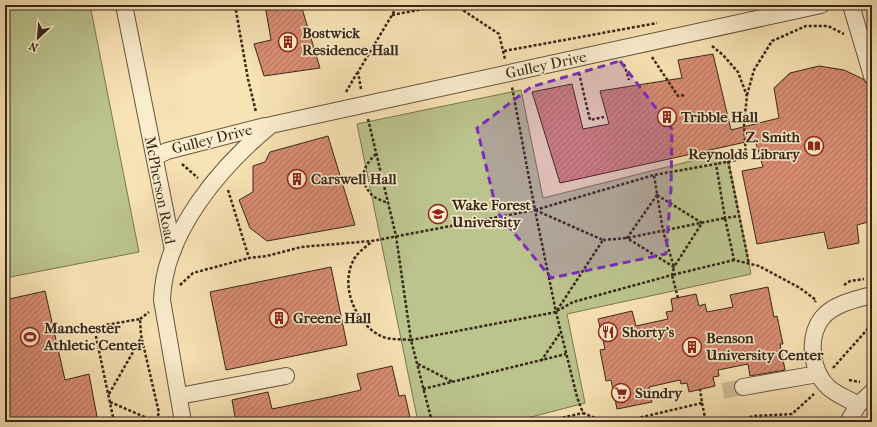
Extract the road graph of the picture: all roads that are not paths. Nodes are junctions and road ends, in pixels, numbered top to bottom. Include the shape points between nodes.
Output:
1 (124, 5) edge
2 (821, 5) edge
3 (851, 5) edge
4 (872, 76) edge
5 (265, 126) junction
6 (161, 154) junction
7 (173, 250) junction
8 (872, 295) edge
9 (286, 376) dead end
10 (820, 377) junction
11 (743, 387) tunnel mouth
12 (868, 387) edge
13 (179, 396) junction
14 (858, 405) junction
15 (180, 420) edge
16 (848, 422) edge

1 - 6 street, McPherson Road
2 - 5 street, Gulley Drive
3 - 4 street
5 - 6 street, Gulley Drive
5 - 7 street, Gulley Drive via 208,187
6 - 7 street, McPherson Road
7 - 13 street, McPherson Road via 164,274 162,300
8 - 10 street via 833,308 822,318 814,335 813,358
9 - 13 street
10 - 11 street
10 - 14 street via 830,389
12 - 14 street
13 - 15 street, McPherson Road
14 - 16 street

